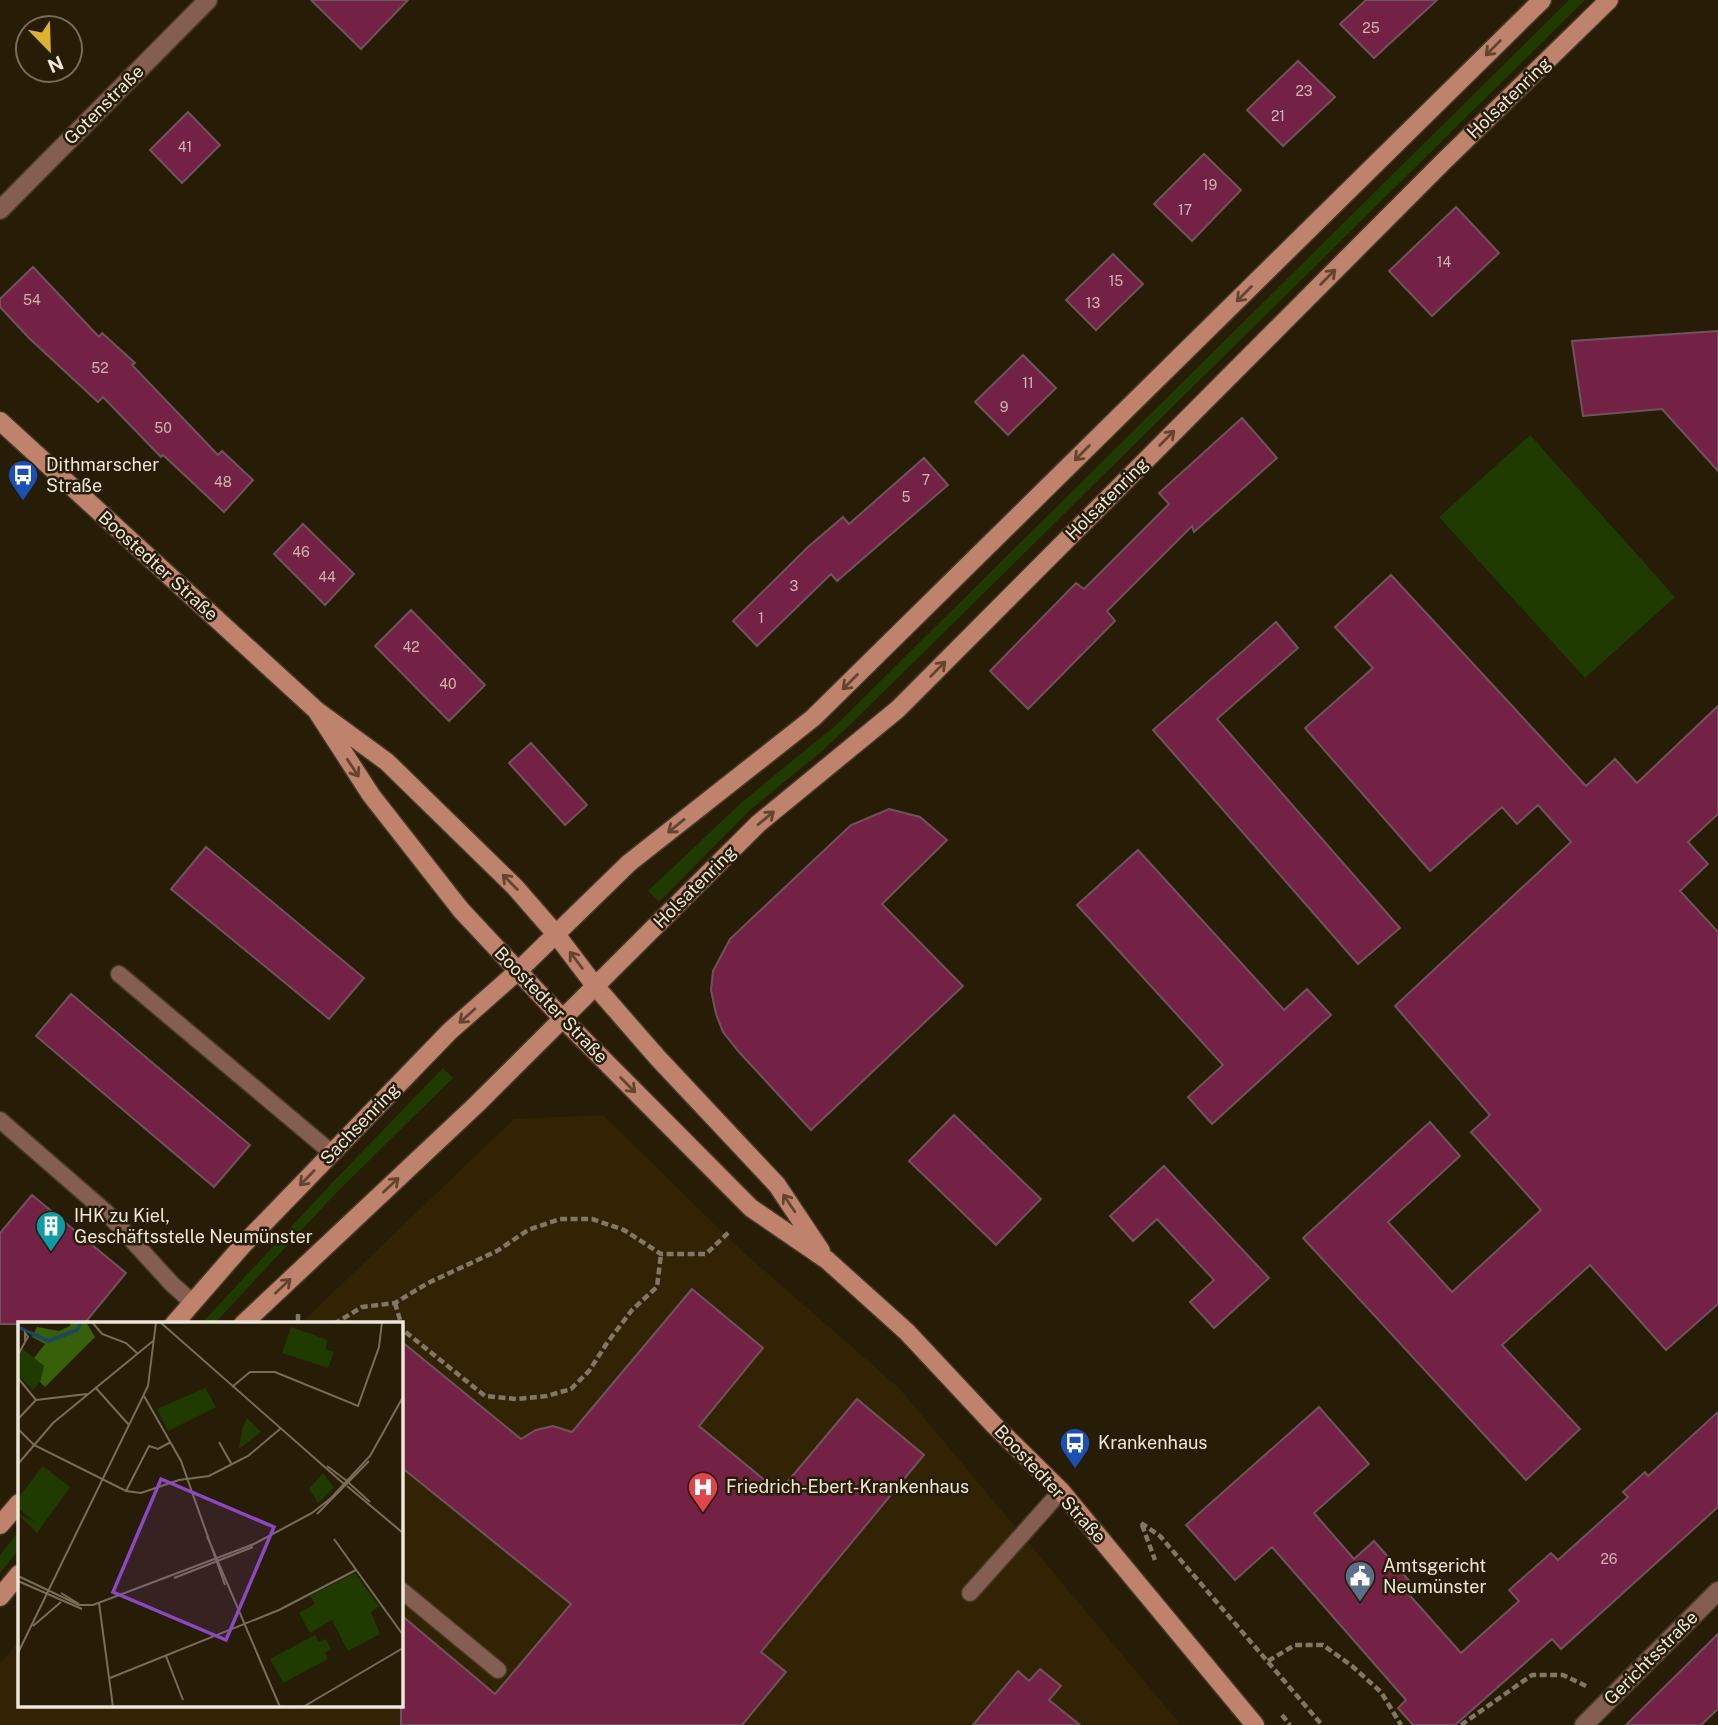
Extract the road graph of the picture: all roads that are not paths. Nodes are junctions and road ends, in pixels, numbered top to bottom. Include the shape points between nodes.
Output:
1 (208, 0) edge
2 (1542, 0) edge
3 (1609, 0) edge
4 (0, 210) edge
5 (0, 421) edge
6 (316, 710) junction
7 (555, 933) junction
8 (518, 971) junction
9 (119, 974) dead end
10 (596, 987) junction
11 (563, 1019) junction
12 (0, 1120) edge
13 (332, 1153) junction
14 (827, 1259) junction
15 (192, 1303) junction
16 (176, 1322) edge
17 (245, 1322) edge
18 (1061, 1491) junction
19 (18, 1504) edge
20 (0, 1525) edge
21 (18, 1575) edge
22 (402, 1591) edge
23 (1718, 1591) edge
24 (970, 1593) dead end
25 (0, 1597) edge
26 (498, 1670) dead end
27 (1255, 1725) edge
28 (1584, 1725) edge

1 - 4 street, Gotenstraße
2 -> 7 main road via 813,718 629,863
10 -> 3 main road, Holsatenring via 760,823 898,709
5 - 6 main road, Boostedter Straße
7 -> 6 main road, Boostedter Straße via 515,887 387,762
6 -> 8 main road, Boostedter Straße via 371,795 461,911
7 - 8 main road, Sachsenring
10 -> 7 main road, Boostedter Straße
8 - 11 main road, Boostedter Straße
8 -> 13 main road, Sachsenring via 450,1031
9 - 13 lane
10 - 11 main road
14 -> 10 main road, Boostedter Straße via 777,1185
11 -> 14 main road, Boostedter Straße via 751,1208
17 -> 11 main road
12 - 15 lane via 107,1213
13 -> 15 main road, Sachsenring
14 - 18 main road, Boostedter Straße via 907,1332
15 - 16 main road, Sachsenring
18 - 24 lane
18 - 27 main road, Boostedter Straße
19 - 20 main road
21 - 25 main road
22 - 26 lane
23 - 28 street, Gerichtsstraße

